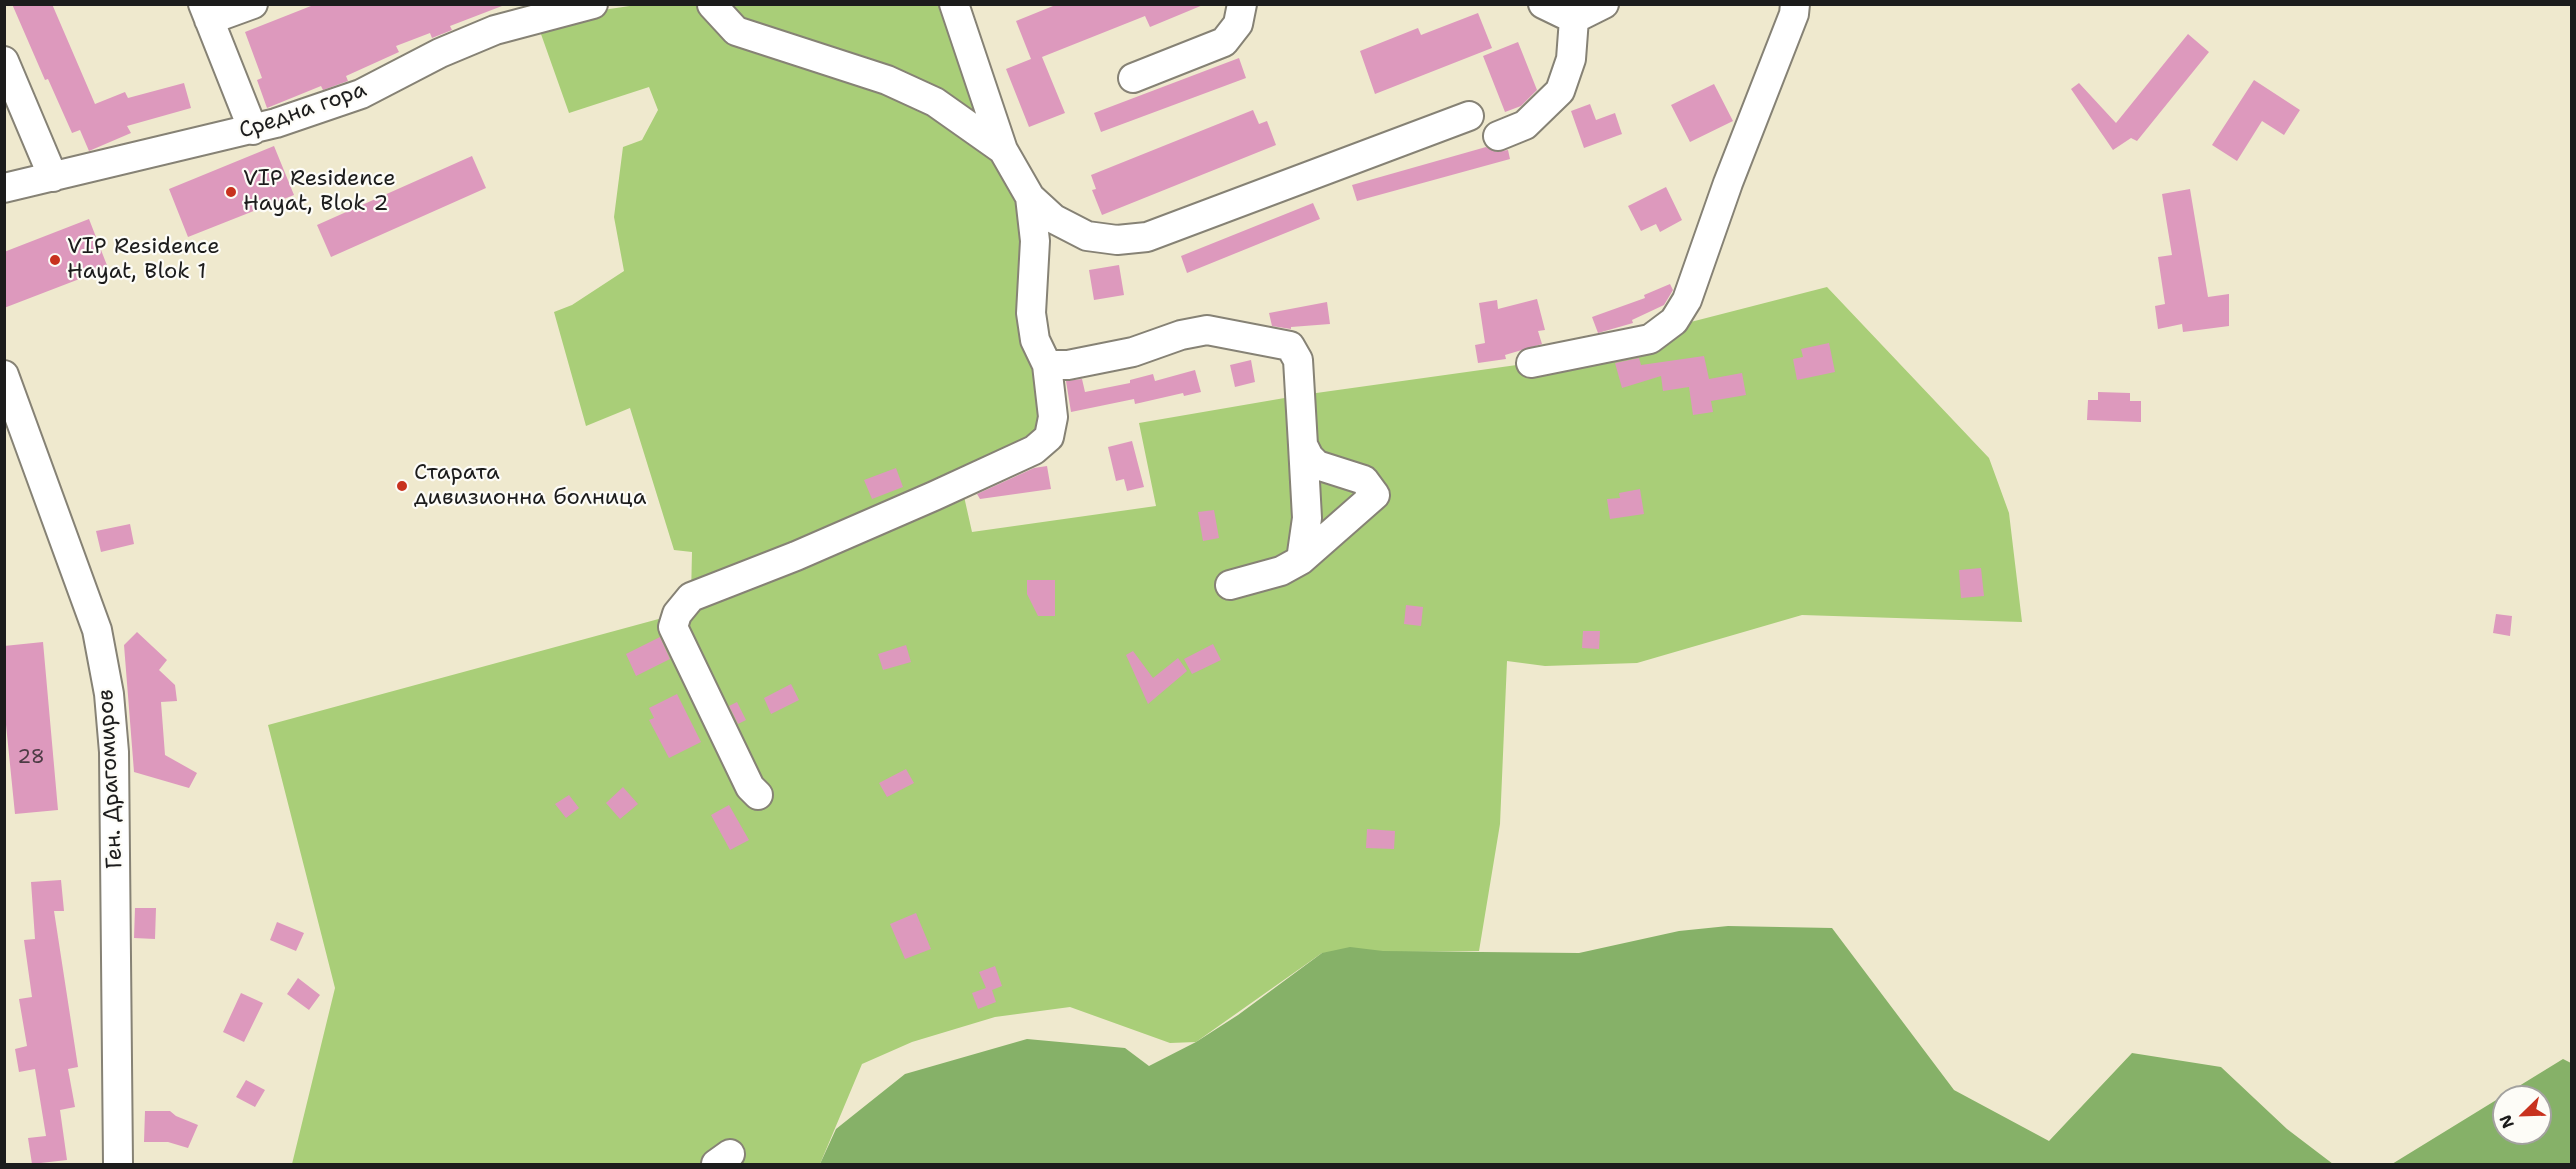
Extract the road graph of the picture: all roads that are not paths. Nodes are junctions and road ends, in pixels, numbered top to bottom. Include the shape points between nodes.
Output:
1 (253, 4) edge
2 (593, 4) edge
3 (954, 4) edge
4 (1543, 4) edge
5 (1604, 4) edge
6 (1795, 4) edge
7 (714, 5) edge
8 (1246, 5) edge
9 (206, 12) edge
10 (1574, 19) junction
11 (4, 61) edge
12 (1133, 78) dead end
13 (1469, 116) dead end
14 (253, 130) junction
15 (1498, 136) dead end
16 (1003, 150) junction
17 (53, 177) junction
18 (4, 188) edge
19 (1030, 197) junction
20 (1531, 363) dead end
21 (1047, 365) junction
22 (4, 375) edge
23 (1303, 445) junction
24 (1301, 560) junction
25 (1230, 585) dead end
26 (758, 795) dead end
27 (118, 1164) edge

1 - 9 street
2 - 14 street, Средна гора via 495,30 361,94
3 - 16 street
4 - 10 street
5 - 10 street
6 - 20 street via 1687,300 1674,321 1650,339
7 - 16 street via 736,31 887,80 935,102
8 - 12 street via 1224,42
9 - 14 street
10 - 15 street via 1571,59 1560,91 1525,125
11 - 17 street
13 - 19 street via 1148,237 1117,240 1087,236 1054,219
14 - 17 street, Средна гора
16 - 19 street
17 - 18 street, Средна гора
19 - 21 street via 1035,241 1031,313 1035,340
21 - 23 street via 1068,365 1133,352 1207,330 1290,346 1298,360
21 - 26 street via 1053,417 1049,437 1034,450 796,556 691,597 677,614 673,627 750,787
22 - 27 street, Ген. Драгомиров via 97,630 109,694 114,776
23 - 24 street via 1306,518
23 - 24 street via 1317,465 1364,480 1375,495
24 - 25 street via 1281,571

